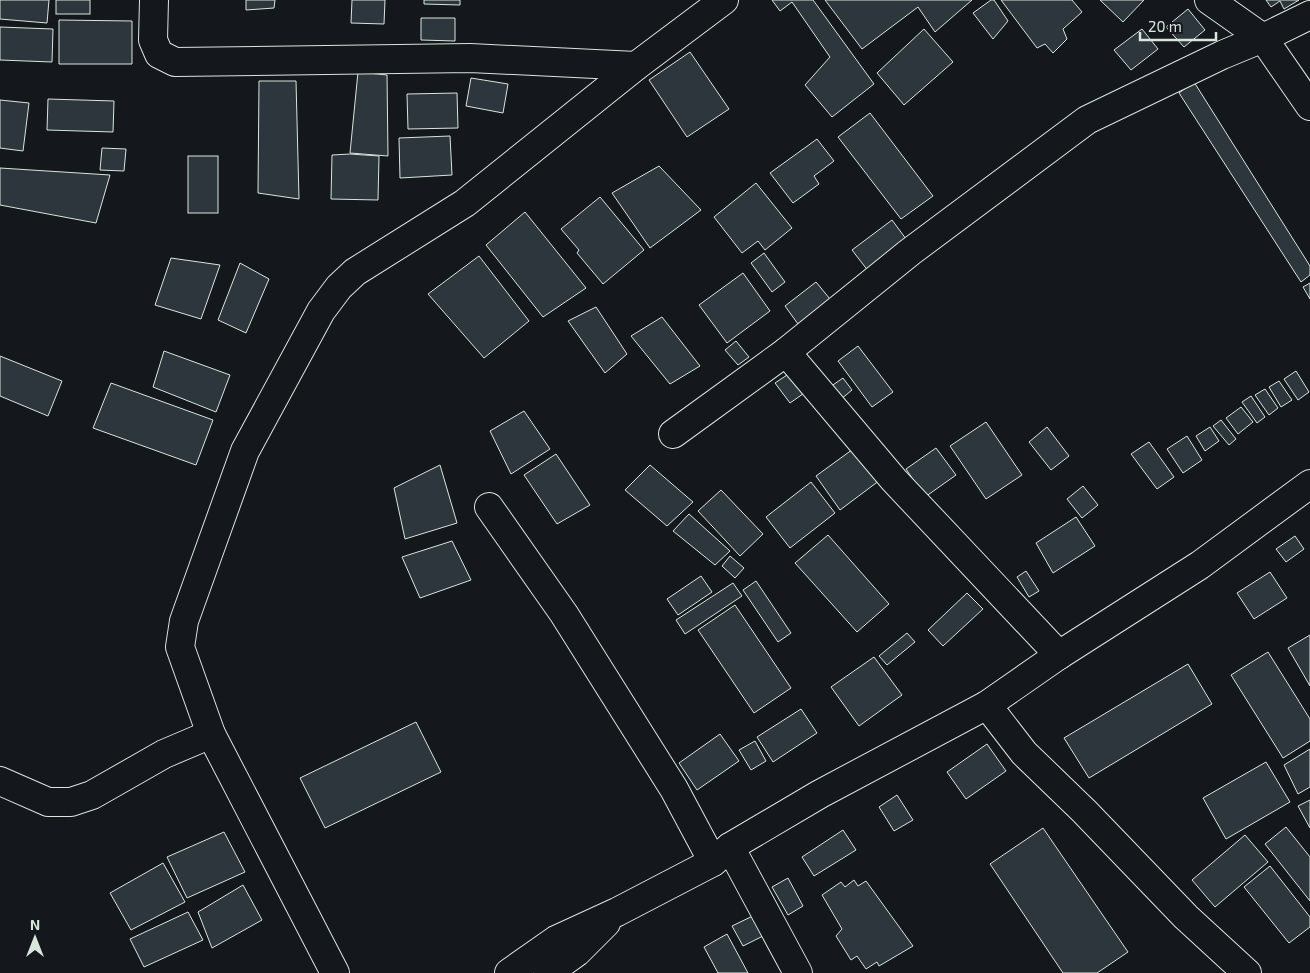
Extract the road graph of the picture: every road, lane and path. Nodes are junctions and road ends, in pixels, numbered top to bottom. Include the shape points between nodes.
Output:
1 (154, 0) edge
2 (724, 0) edge
3 (1209, 0) edge
4 (1310, 15) edge
5 (1263, 38) junction
6 (636, 66) junction
7 (1310, 106) edge
8 (786, 352) junction
9 (673, 434) dead end
10 (1310, 484) edge
11 (489, 507) dead end
12 (1059, 655) junction
13 (987, 705) junction
14 (211, 734) junction
15 (0, 781) edge
16 (721, 854) junction
17 (617, 912) junction
18 (335, 973) edge
19 (509, 973) edge
20 (548, 973) edge
21 (798, 973) edge
22 (1247, 973) edge

1 - 6 street via 153,40 159,54 175,62 470,58
2 - 6 street
3 - 5 street
4 - 5 street
5 - 7 street
5 - 8 street via 1087,120 910,252
6 - 14 street via 465,203 355,272 321,311 245,451 184,621 180,647
8 - 9 street
8 - 12 street via 894,480
10 - 12 street via 1200,565
11 - 16 street via 564,614 674,789
12 - 13 street
13 - 16 street via 820,794
13 - 22 street via 1024,753 1084,810 1186,917
14 - 15 street via 164,754 92,795 70,802 48,802
14 - 18 street
16 - 17 street
16 - 21 street
17 - 19 street via 556,940
17 - 20 street via 577,952

